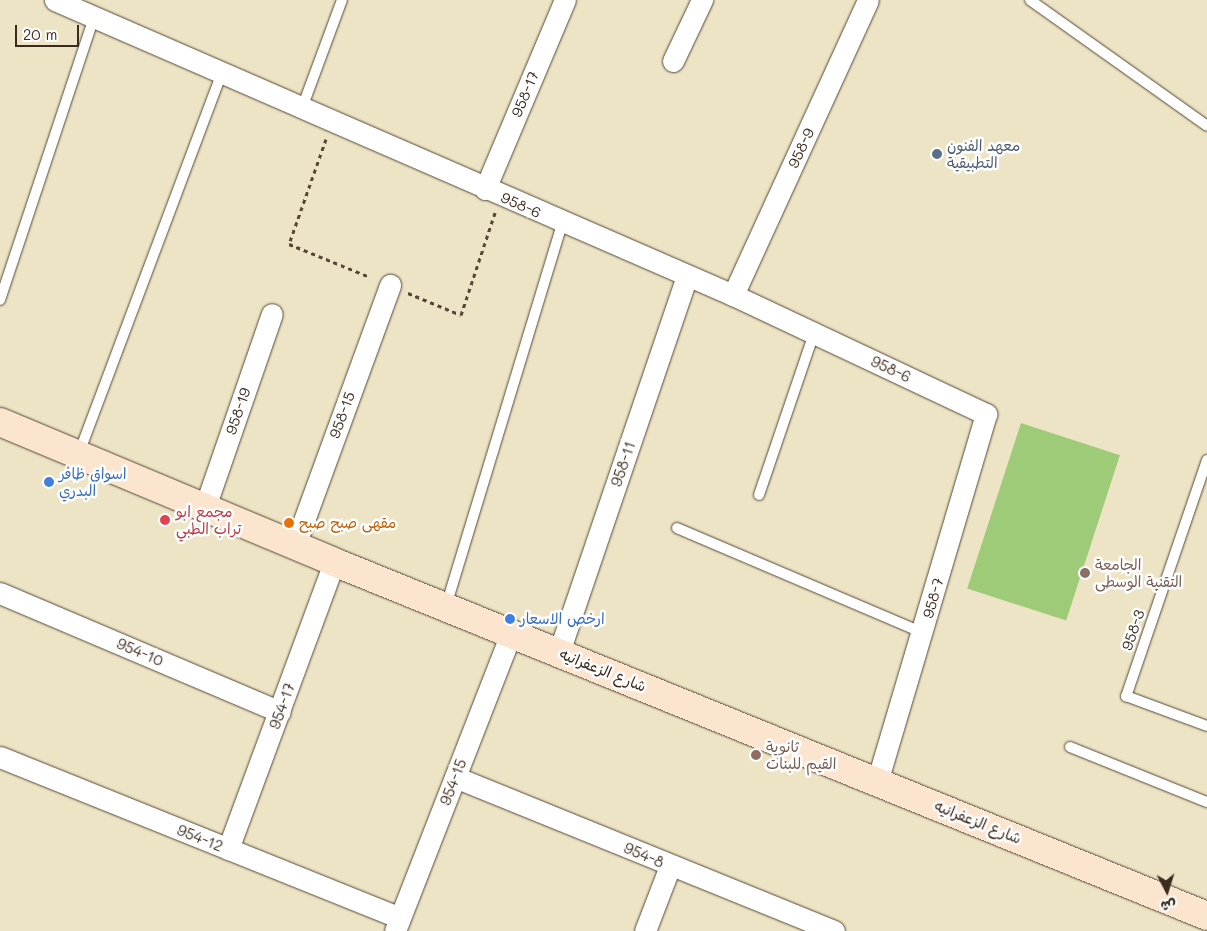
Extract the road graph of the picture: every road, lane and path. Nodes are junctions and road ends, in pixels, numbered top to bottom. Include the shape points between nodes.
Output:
1 (342, 0) edge
2 (566, 0) edge
3 (702, 0) edge
4 (868, 0) edge
5 (1030, 0) edge
6 (62, 1) edge
7 (94, 17) junction
8 (673, 61) dead end
9 (222, 73) junction
10 (302, 108) junction
11 (332, 122) junction
12 (1207, 126) edge
13 (493, 192) junction
14 (562, 223) junction
15 (687, 276) junction
16 (390, 285) junction
17 (733, 296) junction
18 (0, 300) edge
19 (272, 314) dead end
20 (814, 333) junction
21 (986, 414) joint
22 (0, 422) edge
23 (79, 453) junction
24 (1207, 460) edge
25 (760, 495) dead end
26 (205, 508) junction
27 (677, 528) dead end
28 (295, 546) junction
29 (334, 562) junction
30 (0, 593) edge
31 (446, 607) junction
32 (511, 633) junction
33 (923, 633) junction
34 (559, 652) junction
35 (280, 712) junction
36 (1207, 726) edge
37 (1070, 747) dead end
38 (0, 757) edge
39 (455, 777) junction
40 (877, 781) junction
41 (1207, 802) edge
42 (228, 849) junction
43 (670, 866) junction
44 (1207, 916) edge
45 (398, 924) edge
46 (645, 931) edge
47 (834, 931) edge

1 - 10 lane
2 - 13 street, 958-17
3 - 8 street
4 - 17 street, 958-9
5 - 12 lane
6 - 7 street, 958-6
7 - 9 street, 958-6
7 - 18 lane
9 - 10 street, 958-6
9 - 23 lane
10 - 11 street, 958-6
11 - 13 street, 958-6
11 - 16 path via 289,244
13 - 14 street, 958-6
13 - 16 path via 461,315
14 - 15 street, 958-6
14 - 31 lane
15 - 17 street, 958-6
15 - 34 street, 958-11
16 - 28 street, 958-15
17 - 20 street, 958-6
19 - 26 street, 958-19
20 - 21 street, 958-6
20 - 25 lane
21 - 33 street, 958-7
22 - 23 street, شارع الزعفرانيه
23 - 26 street, شارع الزعفرانيه
24 - 36 lane, 958-3 via 1126,696
26 - 28 street, شارع الزعفرانيه
27 - 33 lane
28 - 29 street, شارع الزعفرانيه
29 - 31 street, شارع الزعفرانيه
29 - 35 street, 954-17
30 - 35 street, 954-10
31 - 32 street, شارع الزعفرانيه
32 - 34 street, شارع الزعفرانيه
32 - 39 street, 954-15
33 - 40 street, 958-7
34 - 40 street, شارع الزعفرانيه
35 - 42 street, 954-17
37 - 41 lane
38 - 42 street, 954-12
39 - 43 street, 954-8
39 - 45 street, 954-15
40 - 44 street, شارع الزعفرانيه
42 - 45 street, 954-12
43 - 46 street
43 - 47 street, 954-8

